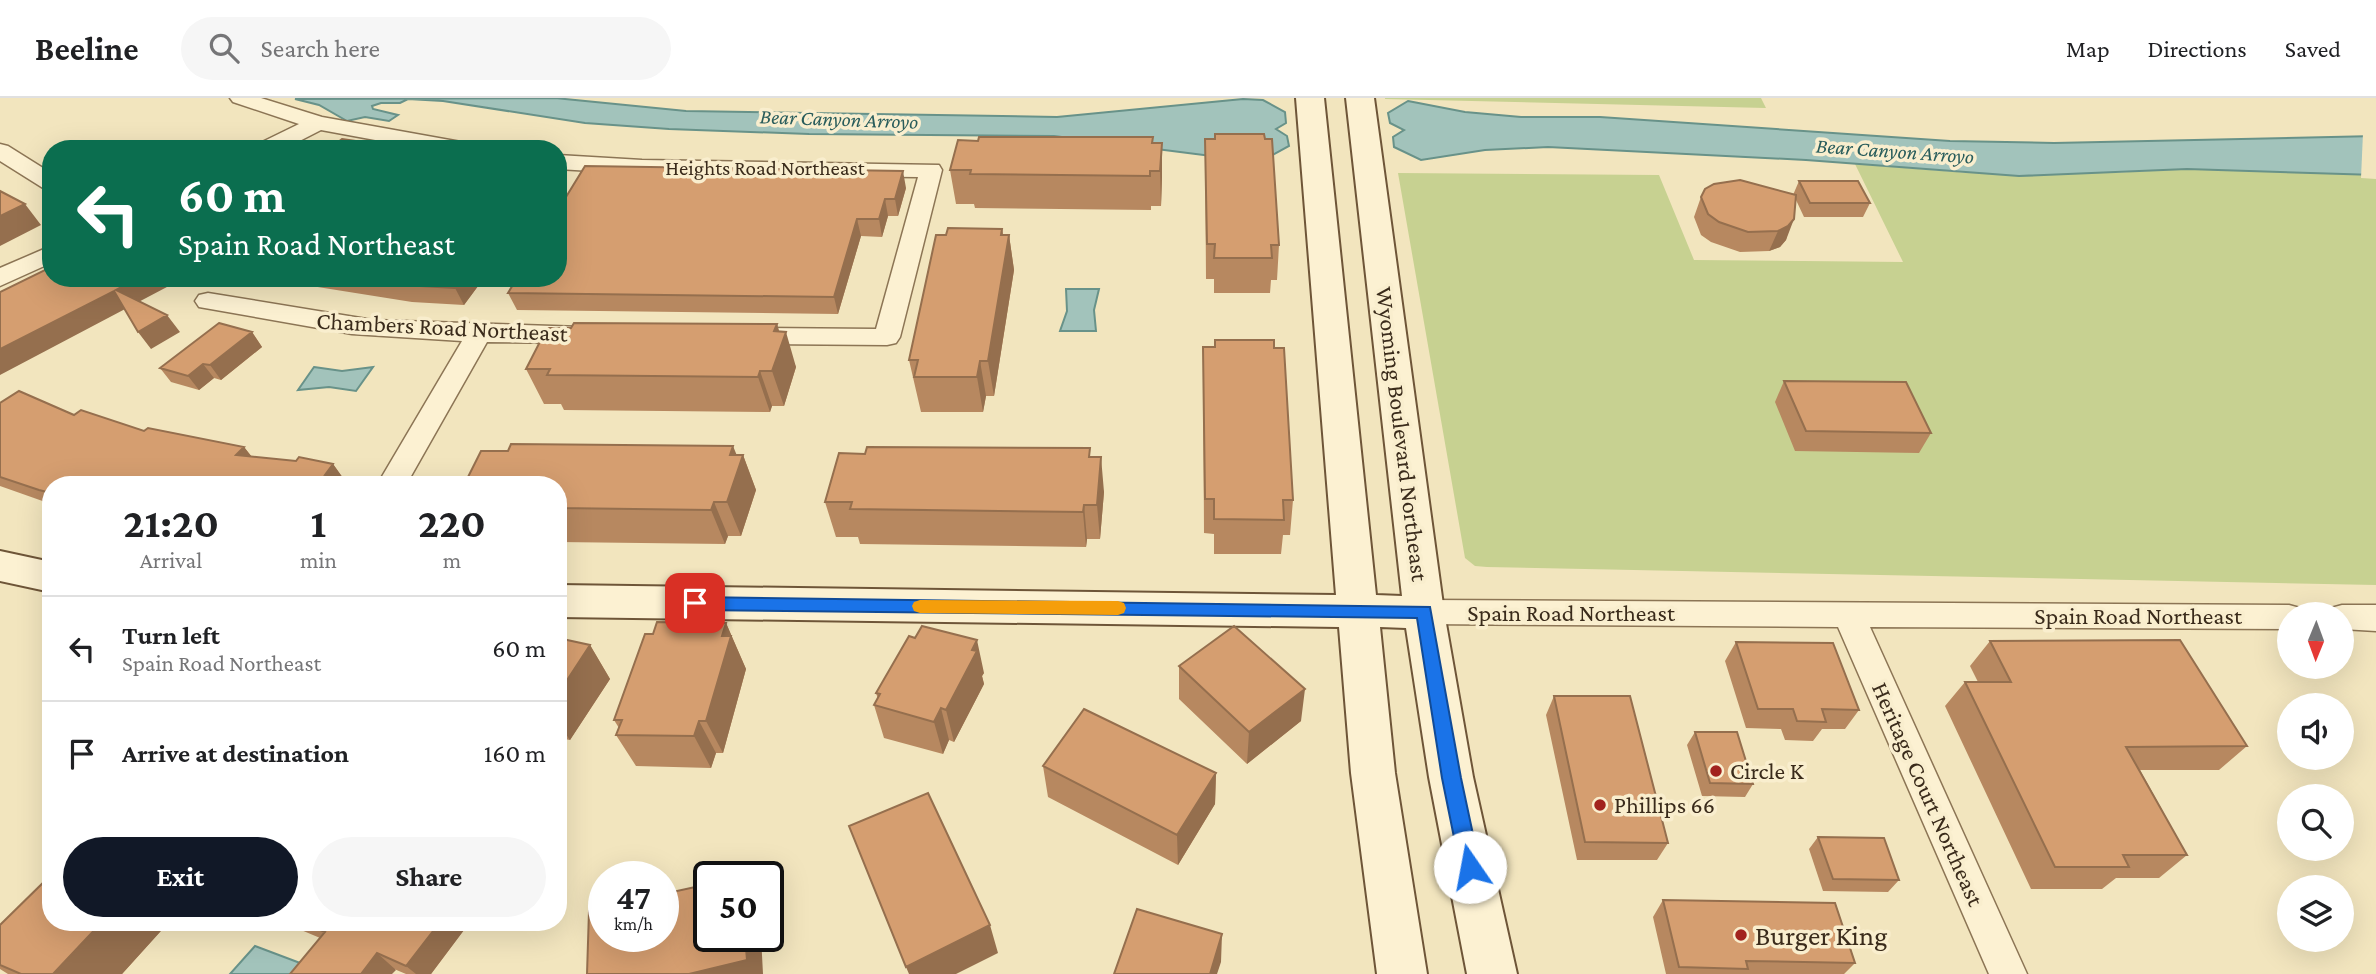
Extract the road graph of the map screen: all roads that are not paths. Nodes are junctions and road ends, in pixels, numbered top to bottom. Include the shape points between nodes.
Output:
1 (240, 98) edge
2 (1310, 98) edge
3 (1360, 98) edge
4 (318, 123) junction
5 (284, 140) edge
6 (411, 140) edge
7 (0, 151) edge
8 (567, 163) edge
9 (42, 177) edge
10 (42, 257) edge
11 (0, 278) edge
12 (208, 301) dead end
13 (479, 334) junction
14 (601, 335) edge
15 (724, 336) edge
16 (396, 476) edge
17 (0, 566) edge
18 (42, 575) edge
19 (567, 601) edge
20 (1357, 610) junction
21 (1424, 612) junction
22 (1849, 615) junction
23 (2277, 617) edge
24 (2354, 617) edge
25 (2376, 618) edge
26 (1402, 974) edge
27 (1492, 974) edge
28 (2008, 974) edge

1 - 4 street
2 - 20 main road
3 - 21 main road, Wyoming Boulevard Northeast
4 - 5 street
4 - 6 street
7 - 9 street
8 - 15 street, Heights Road Northeast via 931,170 887,337
10 - 11 street
12 - 13 street, Chambers Road Northeast via 326,322
13 - 14 street, Chambers Road Northeast
13 - 16 street
17 - 18 main road
19 - 20 main road, Spain Road Northeast
20 - 21 main road, Spain Road Northeast
20 - 26 main road via 1373,773
21 - 22 street, Spain Road Northeast
21 - 27 main road, Wyoming Boulevard Northeast via 1451,778
22 - 23 street, Spain Road Northeast
22 - 28 street, Heritage Court Northeast
24 - 25 street

